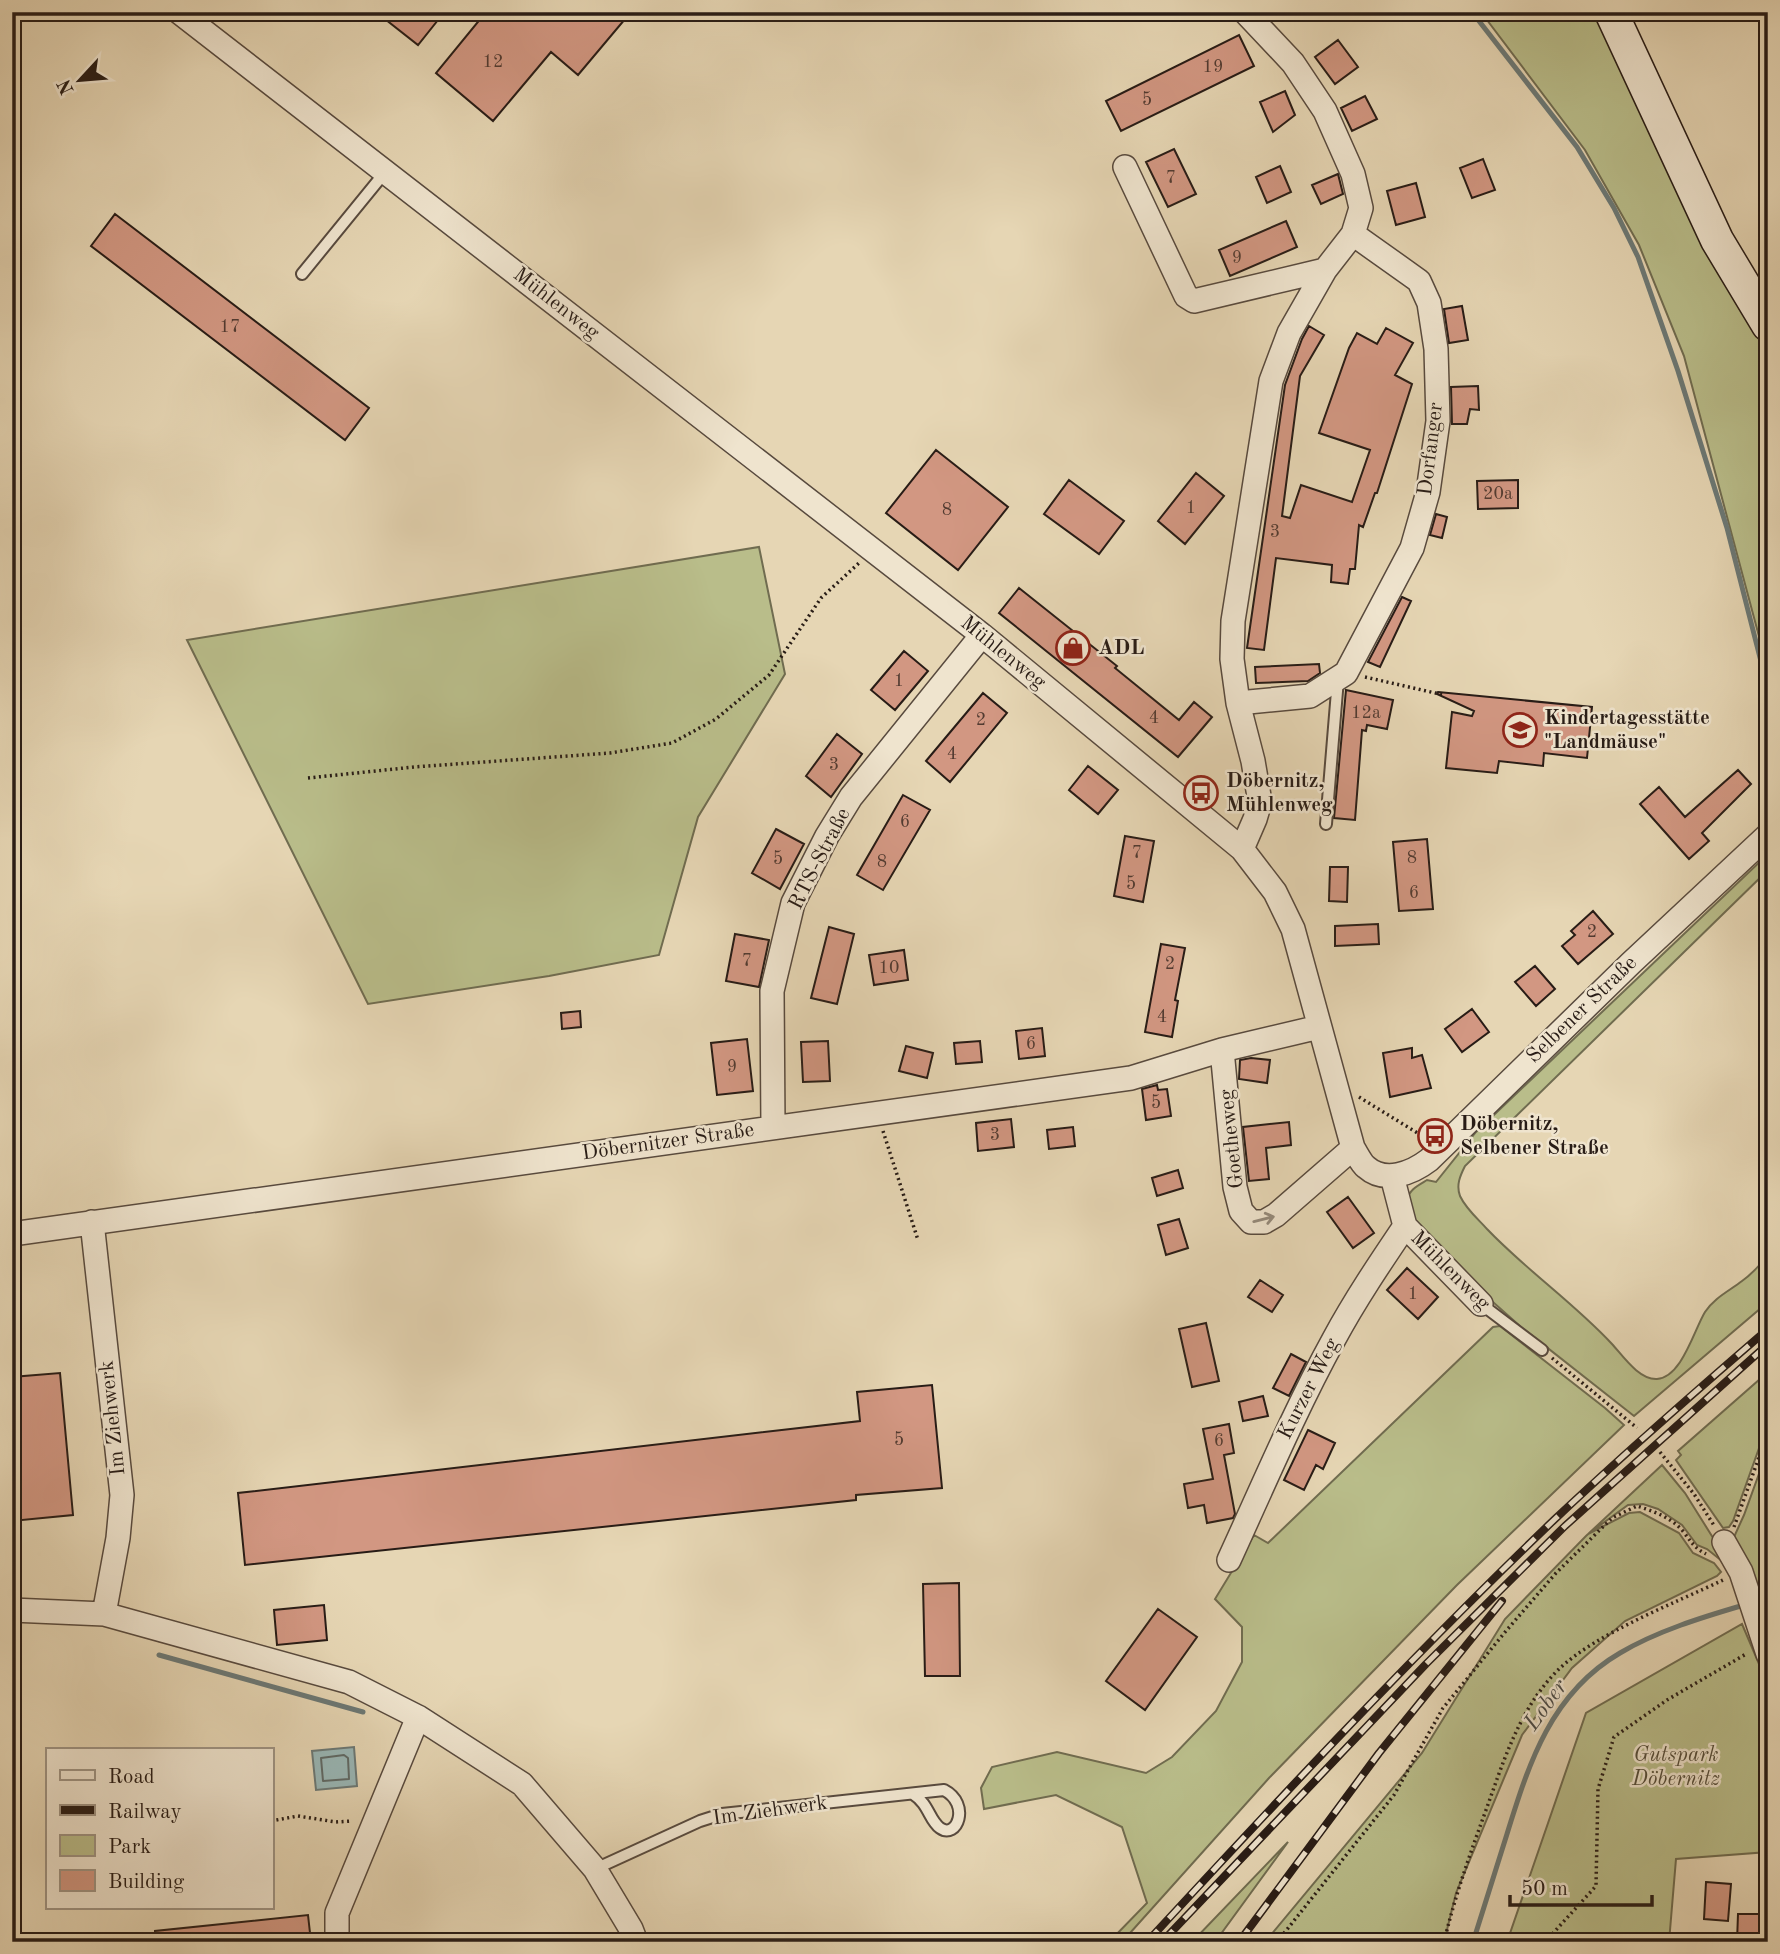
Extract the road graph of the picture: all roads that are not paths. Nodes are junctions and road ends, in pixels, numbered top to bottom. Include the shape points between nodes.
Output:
1 (179, 12) edge
2 (1245, 12) edge
3 (1611, 12) edge
4 (1125, 167) dead end
5 (386, 172) junction
6 (1353, 234) junction
7 (1325, 270) junction
8 (302, 274) dead end
9 (1768, 325) edge
10 (982, 635) junction
11 (1342, 676) junction
12 (1238, 703) junction
13 (1326, 824) dead end
14 (1768, 835) edge
15 (1242, 849) junction
16 (1319, 1027) junction
17 (1222, 1049) junction
18 (772, 1127) junction
19 (1353, 1148) junction
20 (1392, 1176) junction
21 (92, 1222) junction
22 (1405, 1226) junction
23 (12, 1234) edge
24 (1480, 1304) joint
25 (1542, 1350) road end
26 (1724, 1542) road end
27 (1228, 1560) dead end
28 (12, 1610) edge
29 (104, 1614) junction
30 (1766, 1651) edge
31 (418, 1717) junction
32 (913, 1794) junction
33 (595, 1869) junction
34 (337, 1942) edge
35 (636, 1942) edge

1 - 5 street, Mühlenweg
2 - 6 street via 1293,63 1325,111 1353,174 1360,208
3 - 9 main road via 1717,240
4 - 7 street via 1186,296 1194,301
5 - 8 lane
5 - 10 street, Mühlenweg
6 - 7 street
6 - 11 street, Dorfanger via 1419,282 1429,303 1438,421 1428,492 1412,548
7 - 12 street via 1289,333 1270,381 1233,621
10 - 15 street, Mühlenweg
10 - 18 street, RTS-Straße via 851,797 793,903 772,991
11 - 12 street via 1310,696
11 - 13 lane, Dorfanger
12 - 15 street via 1260,802
14 - 20 street, Selbener Straße via 1441,1147 1415,1170
15 - 16 street, Mühlenweg via 1275,892 1293,929
16 - 17 street, Döbernitzer Straße
16 - 19 street, Mühlenweg
17 - 18 street, Döbernitzer Straße via 1131,1078
17 -> 19 street, Goetheweg via 1235,1187 1241,1211 1251,1222 1264,1222 1276,1215
18 - 21 street, Döbernitzer Straße
19 - 20 street, Mühlenweg via 1366,1167
20 - 22 street, Mühlenweg
21 - 23 street, Döbernitzer Straße
21 - 29 street, Im Ziehwerk via 122,1495
22 - 24 street, Mühlenweg
22 - 27 street, Kurzer Weg via 1334,1339
24 - 25 lane, Mühlenweg
26 - 30 street via 1742,1575
28 - 29 street
29 - 31 street via 349,1682
31 - 33 street via 522,1784
31 - 34 street via 337,1913
32 - 32 lane, Im Ziehwerk via 926,1805 938,1827 945,1830 957,1824 960,1815 954,1795 944,1790
32 - 33 lane, Im Ziehwerk via 722,1814
33 - 35 street

